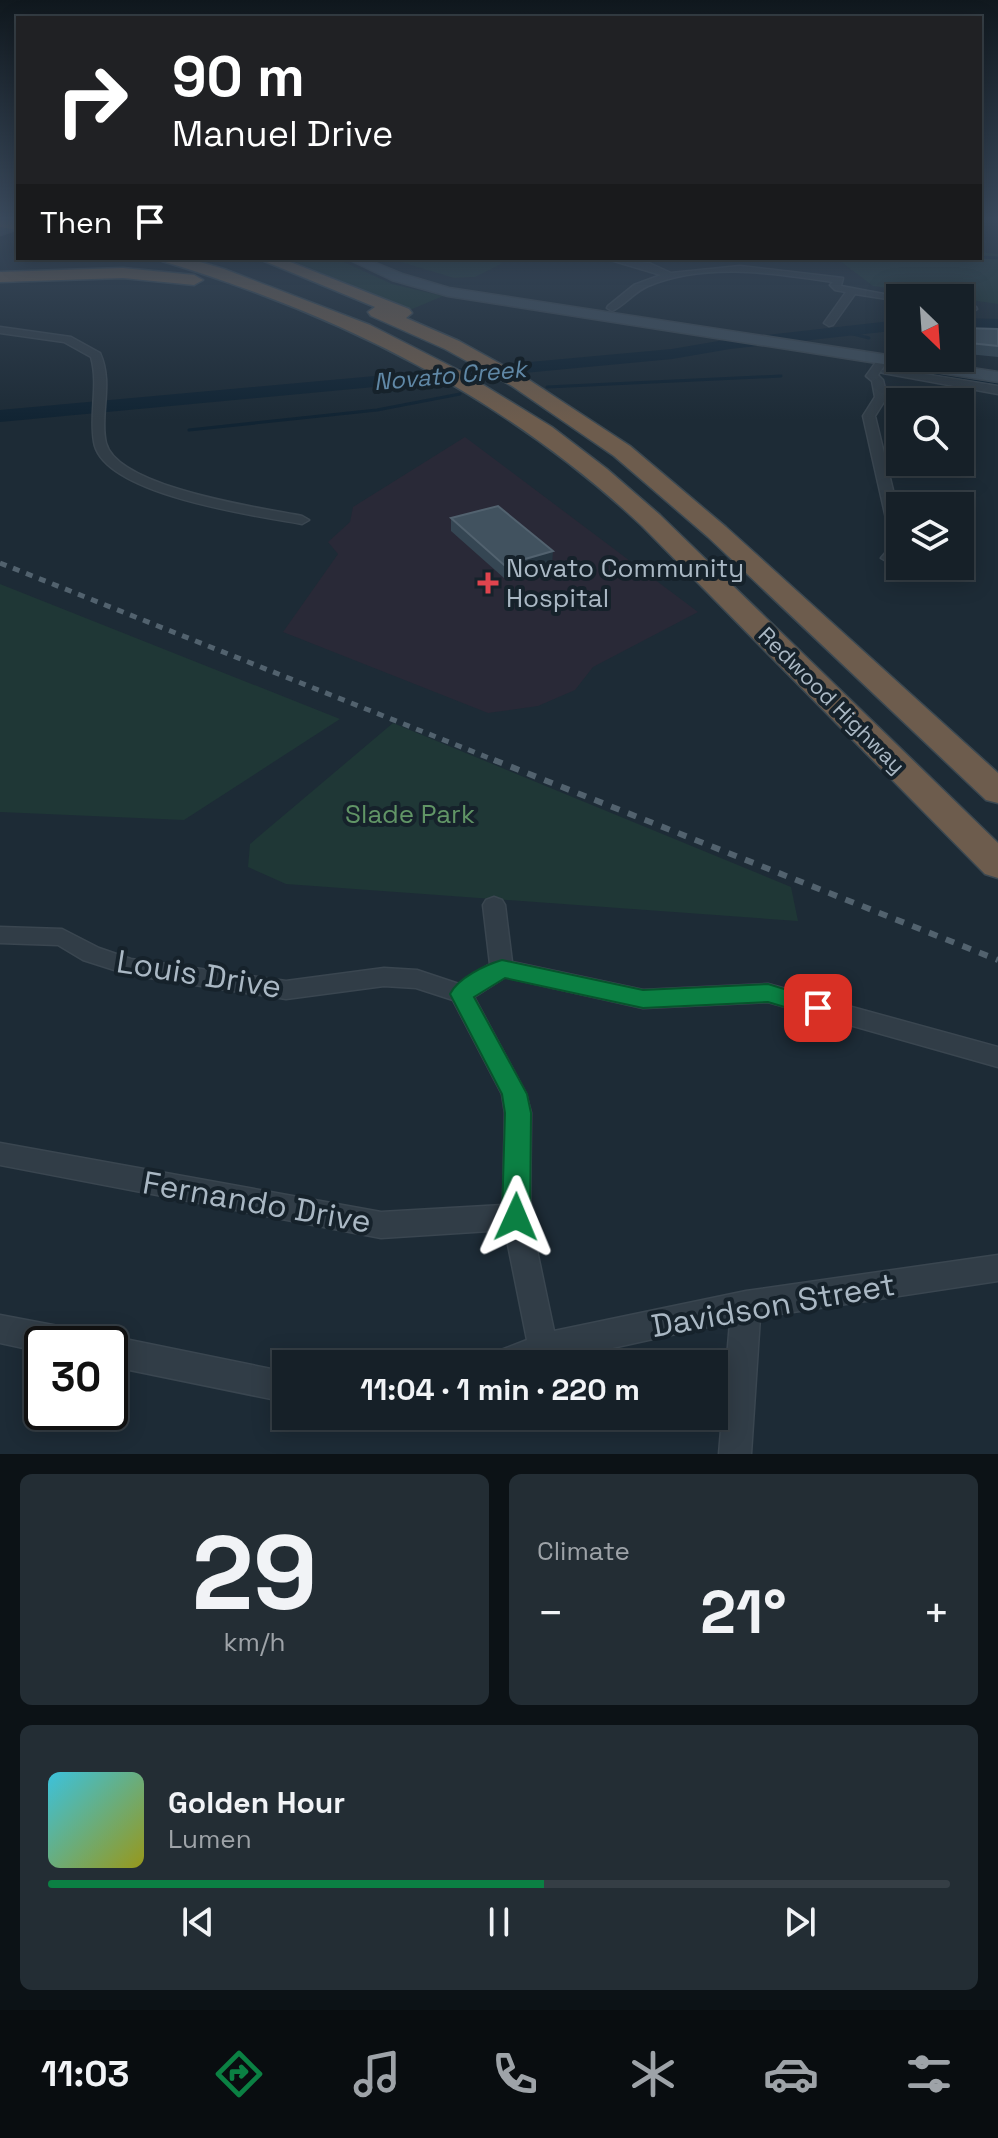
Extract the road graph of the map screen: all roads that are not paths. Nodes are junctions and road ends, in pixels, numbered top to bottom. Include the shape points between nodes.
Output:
1 (212, 285) edge
2 (255, 285) edge
3 (301, 285) edge
4 (334, 285) edge
5 (424, 285) edge
6 (461, 285) edge
7 (641, 285) edge
8 (835, 285) edge
9 (852, 291) junction
10 (886, 296) edge
11 (607, 312) junction
12 (829, 323) dead end
13 (0, 330) edge
14 (377, 334) junction
15 (461, 350) junction
16 (886, 361) edge
17 (886, 363) edge
18 (974, 364) edge
19 (998, 367) edge
20 (889, 372) edge
21 (924, 372) edge
22 (957, 372) edge
23 (998, 377) edge
24 (998, 390) edge
25 (887, 492) edge
26 (302, 520) dead end
27 (998, 792) edge
28 (998, 865) edge
29 (494, 905) dead end
30 (0, 935) edge
31 (502, 968) junction
32 (461, 994) junction
33 (998, 1057) edge
34 (0, 1154) edge
35 (516, 1217) junction
36 (998, 1268) edge
37 (746, 1305) junction
38 (0, 1329) edge
39 (24, 1334) edge
40 (543, 1348) junction
41 (538, 1350) edge
42 (128, 1355) edge
43 (272, 1384) edge
44 (735, 1454) edge

1 - 14 highway
2 - 14 highway, Redwood Highway
3 - 15 highway, Redwood Highway
4 - 15 highway via 389,306
5 - 11 main road
6 - 11 main road
7 - 11 street
8 - 9 street
9 - 10 street
9 - 12 street
11 - 16 main road via 862,347
11 - 17 main road
13 - 26 street via 81,344 96,355 102,453 116,468 207,501
14 - 28 highway, Redwood Highway via 546,433 628,500
15 - 27 highway, Redwood Highway via 610,443 671,492
18 - 19 main road
20 - 25 street via 869,416
21 - 24 street
22 - 23 main road
29 - 31 street
30 - 32 street, Louis Drive via 62,937 130,967 286,990 384,977 417,979
31 - 32 street
31 - 33 street via 643,999 768,993
32 - 35 street via 514,1094
34 - 35 street, Fernando Drive via 381,1225
35 - 40 street
36 - 37 street, Davidson Street
37 - 40 street, Davidson Street
37 - 44 street
38 - 39 street
40 - 41 street, Davidson Street
42 - 43 street

